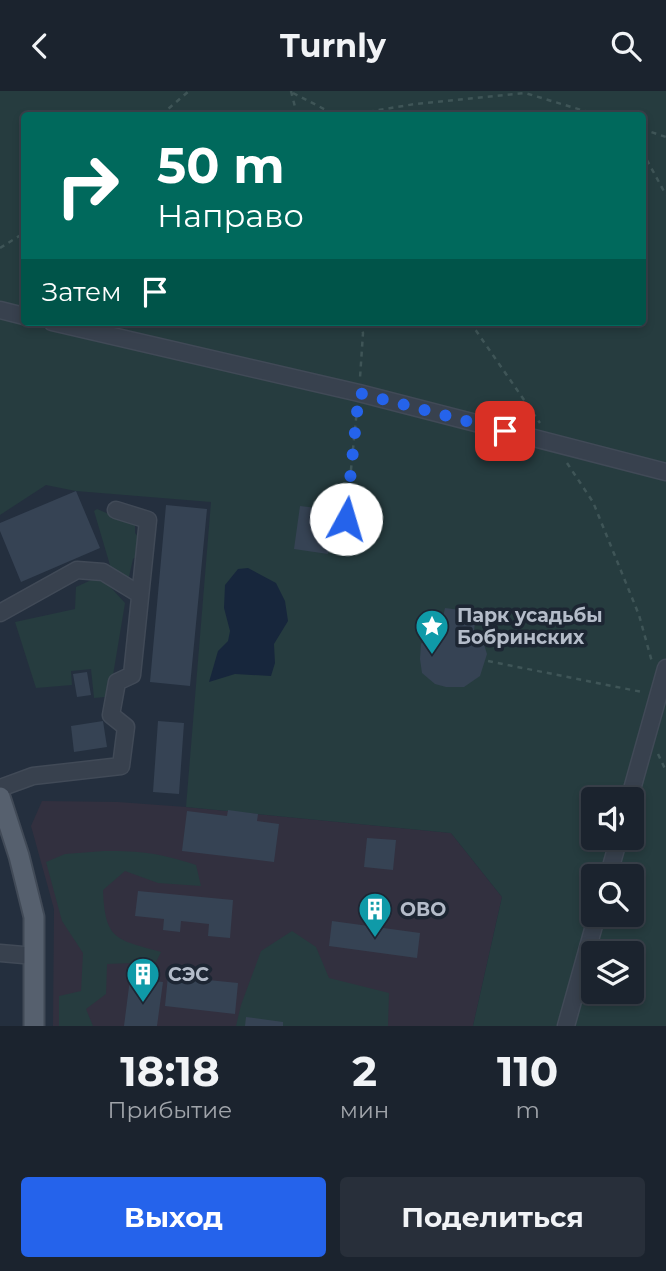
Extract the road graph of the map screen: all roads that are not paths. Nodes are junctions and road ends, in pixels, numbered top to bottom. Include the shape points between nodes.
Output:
1 (0, 310) edge
2 (21, 315) edge
3 (69, 326) edge
4 (666, 472) edge
5 (116, 510) dead end
6 (139, 594) junction
7 (0, 613) edge
8 (666, 668) edge
9 (633, 787) edge
10 (0, 788) edge
11 (0, 797) edge
12 (594, 927) edge
13 (0, 953) edge
14 (35, 956) junction
15 (34, 1026) edge
16 (566, 1026) edge

1 - 2 lane
3 - 4 lane via 359,393
5 - 6 lane via 148,520
6 - 7 lane via 103,572 77,570
6 - 10 lane via 132,675 117,683 111,715 126,727 121,766 33,776
8 - 9 lane
11 - 14 main road via 29,889
12 - 16 lane
13 - 14 lane
14 - 15 main road

